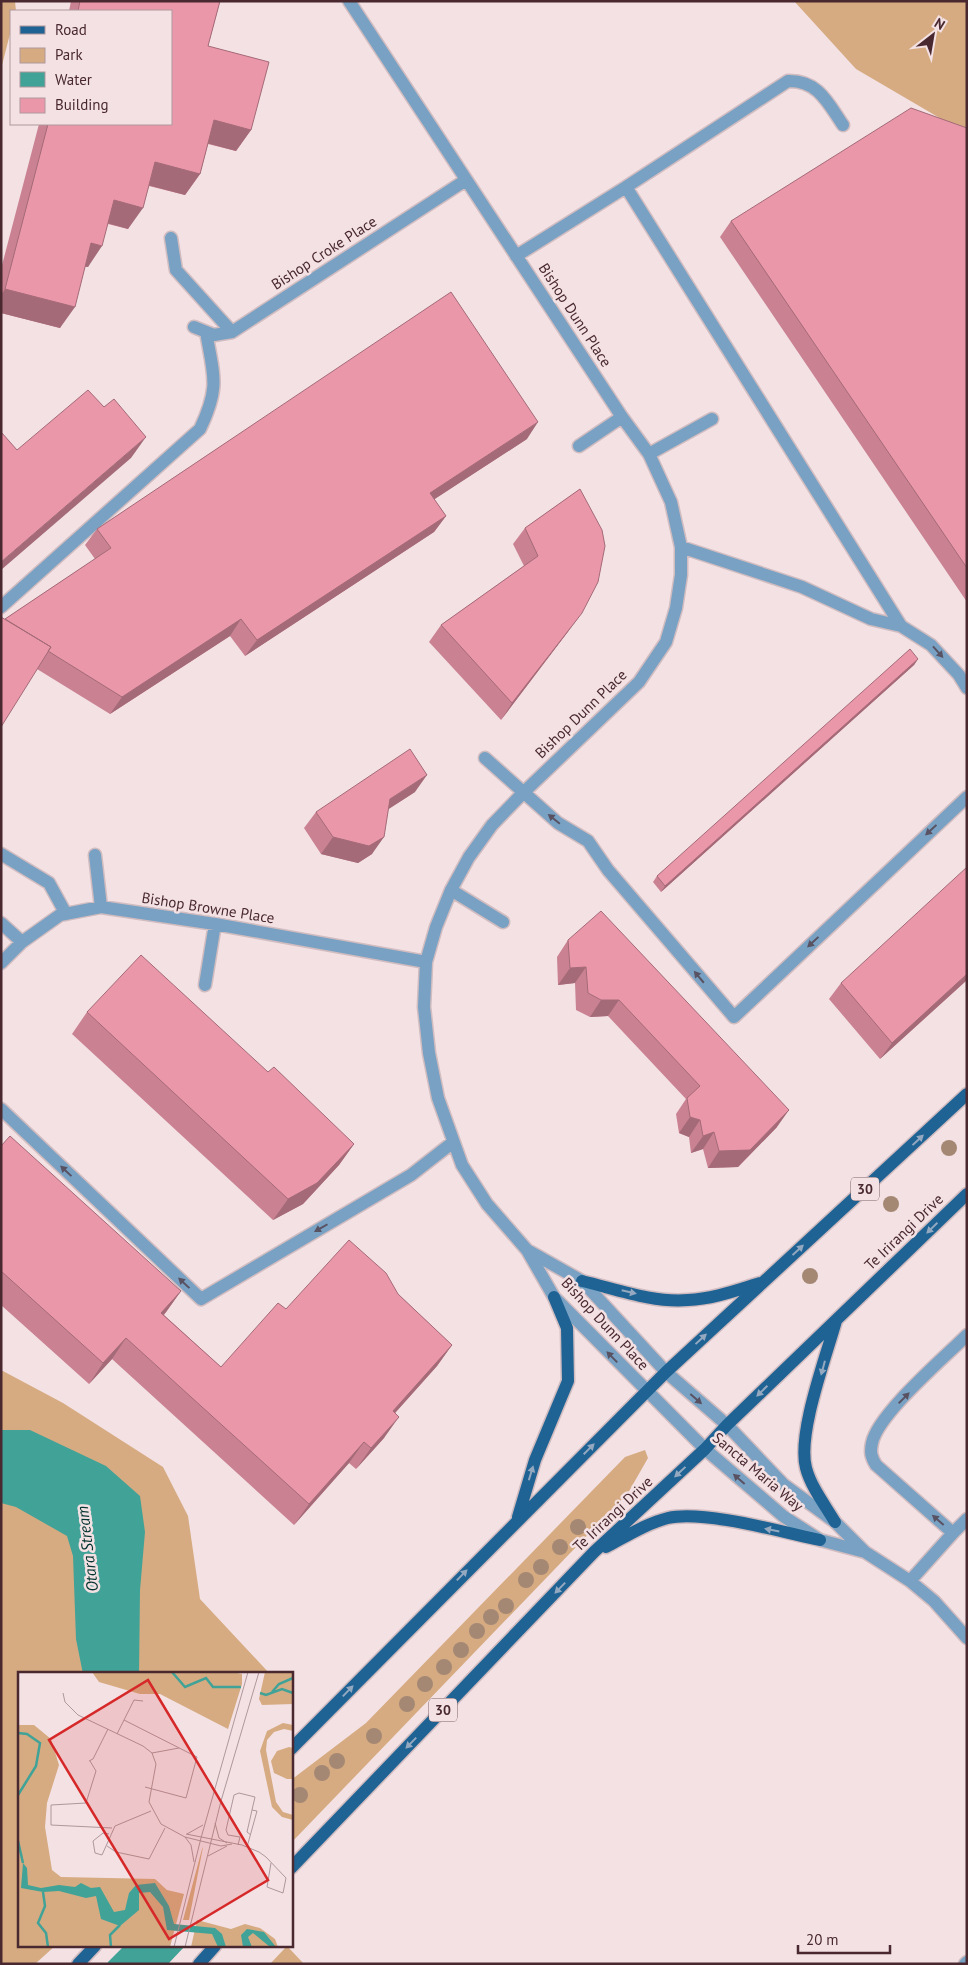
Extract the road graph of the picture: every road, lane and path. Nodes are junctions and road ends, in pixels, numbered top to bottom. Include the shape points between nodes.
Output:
1 (349, 1) edge
2 (843, 125) dead end
3 (466, 180) junction
4 (626, 187) junction
5 (171, 238) dead end
6 (516, 256) junction
7 (232, 332) junction
8 (622, 417) junction
9 (712, 418) dead end
10 (579, 446) dead end
11 (649, 454) junction
12 (681, 547) junction
13 (1, 607) edge
14 (901, 626) junction
15 (967, 688) edge
16 (485, 758) dead end
17 (523, 793) junction
18 (967, 797) edge
19 (1, 854) edge
20 (95, 855) dead end
21 (451, 890) junction
22 (101, 907) junction
23 (66, 914) junction
24 (503, 922) dead end
25 (1, 923) edge
26 (215, 924) junction
27 (22, 942) junction
28 (426, 962) junction
29 (1, 963) edge
30 (205, 985) dead end
31 (967, 1094) edge
32 (1, 1109) edge
33 (452, 1143) junction
34 (967, 1194) edge
35 (527, 1250) junction
36 (582, 1281) junction
37 (762, 1283) junction
38 (554, 1297) junction
39 (836, 1321) junction
40 (967, 1335) edge
41 (666, 1372) junction
42 (646, 1392) junction
43 (727, 1426) junction
44 (705, 1449) junction
45 (967, 1519) edge
46 (517, 1520) junction
47 (835, 1522) junction
48 (953, 1533) junction
49 (820, 1540) junction
50 (594, 1552) junction
51 (865, 1552) junction
52 (910, 1581) junction
53 (965, 1633) edge
54 (292, 1748) edge
55 (292, 1867) edge
56 (93, 1948) edge
57 (214, 1948) edge
58 (78, 1964) edge
59 (198, 1964) edge

1 - 3 street, Bishop Dunn Place
2 - 4 street via 820,91 801,80 788,81
3 - 6 street, Bishop Dunn Place
3 - 7 street, Bishop Croke Place
4 - 6 street
4 - 14 street
5 - 7 street via 176,270
6 - 8 street, Bishop Dunn Place
7 - 13 street via 214,335 200,330 215,385 211,406 200,429
8 - 10 street
8 - 11 street, Bishop Dunn Place
9 - 11 street
11 - 12 street, Bishop Dunn Place via 671,502
12 - 14 street via 802,587 871,618
12 - 17 street, Bishop Dunn Place via 676,608 666,642 639,682
14 -> 15 street via 931,645
16 - 17 street
18 -> 17 street via 734,1017 608,870 588,841 558,823
17 - 21 street, Bishop Dunn Place via 486,833
19 - 23 street via 49,883
20 - 22 street
21 - 24 street
21 - 28 street, Bishop Dunn Place
22 - 23 street, Bishop Browne Place
22 - 26 street, Bishop Browne Place
23 - 27 street, Bishop Browne Place
25 - 27 street
26 - 28 street, Bishop Browne Place
26 - 30 street
27 - 29 street, Bishop Browne Place
28 - 33 street, Bishop Dunn Place via 424,1007 429,1053
37 -> 31 main road, 30
33 -> 32 street via 411,1175 201,1299
33 - 35 street, Bishop Dunn Place via 487,1204
34 -> 39 main road, Te Irirangi Drive / 30
35 - 36 street, Bishop Dunn Place
35 - 38 street, Bishop Dunn Place
36 -> 37 main road via 657,1299 688,1300
36 - 41 street, Bishop Dunn Place
41 -> 37 main road, 30
42 -> 38 street, Bishop Dunn Place
46 -> 38 main road via 535,1460 568,1381 567,1328
39 -> 43 main road, Te Irirangi Drive / 30
39 -> 47 main road via 803,1450 810,1482
48 -> 40 street via 876,1465 870,1455 872,1441 883,1421
41 - 42 main road, 30
41 -> 43 street, Sancta Maria Way
42 - 44 street, Sancta Maria Way
46 -> 42 main road, 30
43 - 44 main road, Te Irirangi Drive / 30
43 - 47 street, Sancta Maria Way via 783,1484
49 -> 44 street, Sancta Maria Way via 783,1516
44 -> 50 main road, Te Irirangi Drive / 30
45 - 48 street
54 -> 46 main road, 30
47 - 51 street, Sancta Maria Way
48 - 52 street
49 -> 50 main road via 711,1519 679,1517 668,1518
49 - 51 street, Sancta Maria Way
50 -> 55 main road, Te Irirangi Drive / 30
51 - 52 street, Sancta Maria Way
52 - 53 street, Sancta Maria Way
56 - 58 main road
57 - 59 main road

